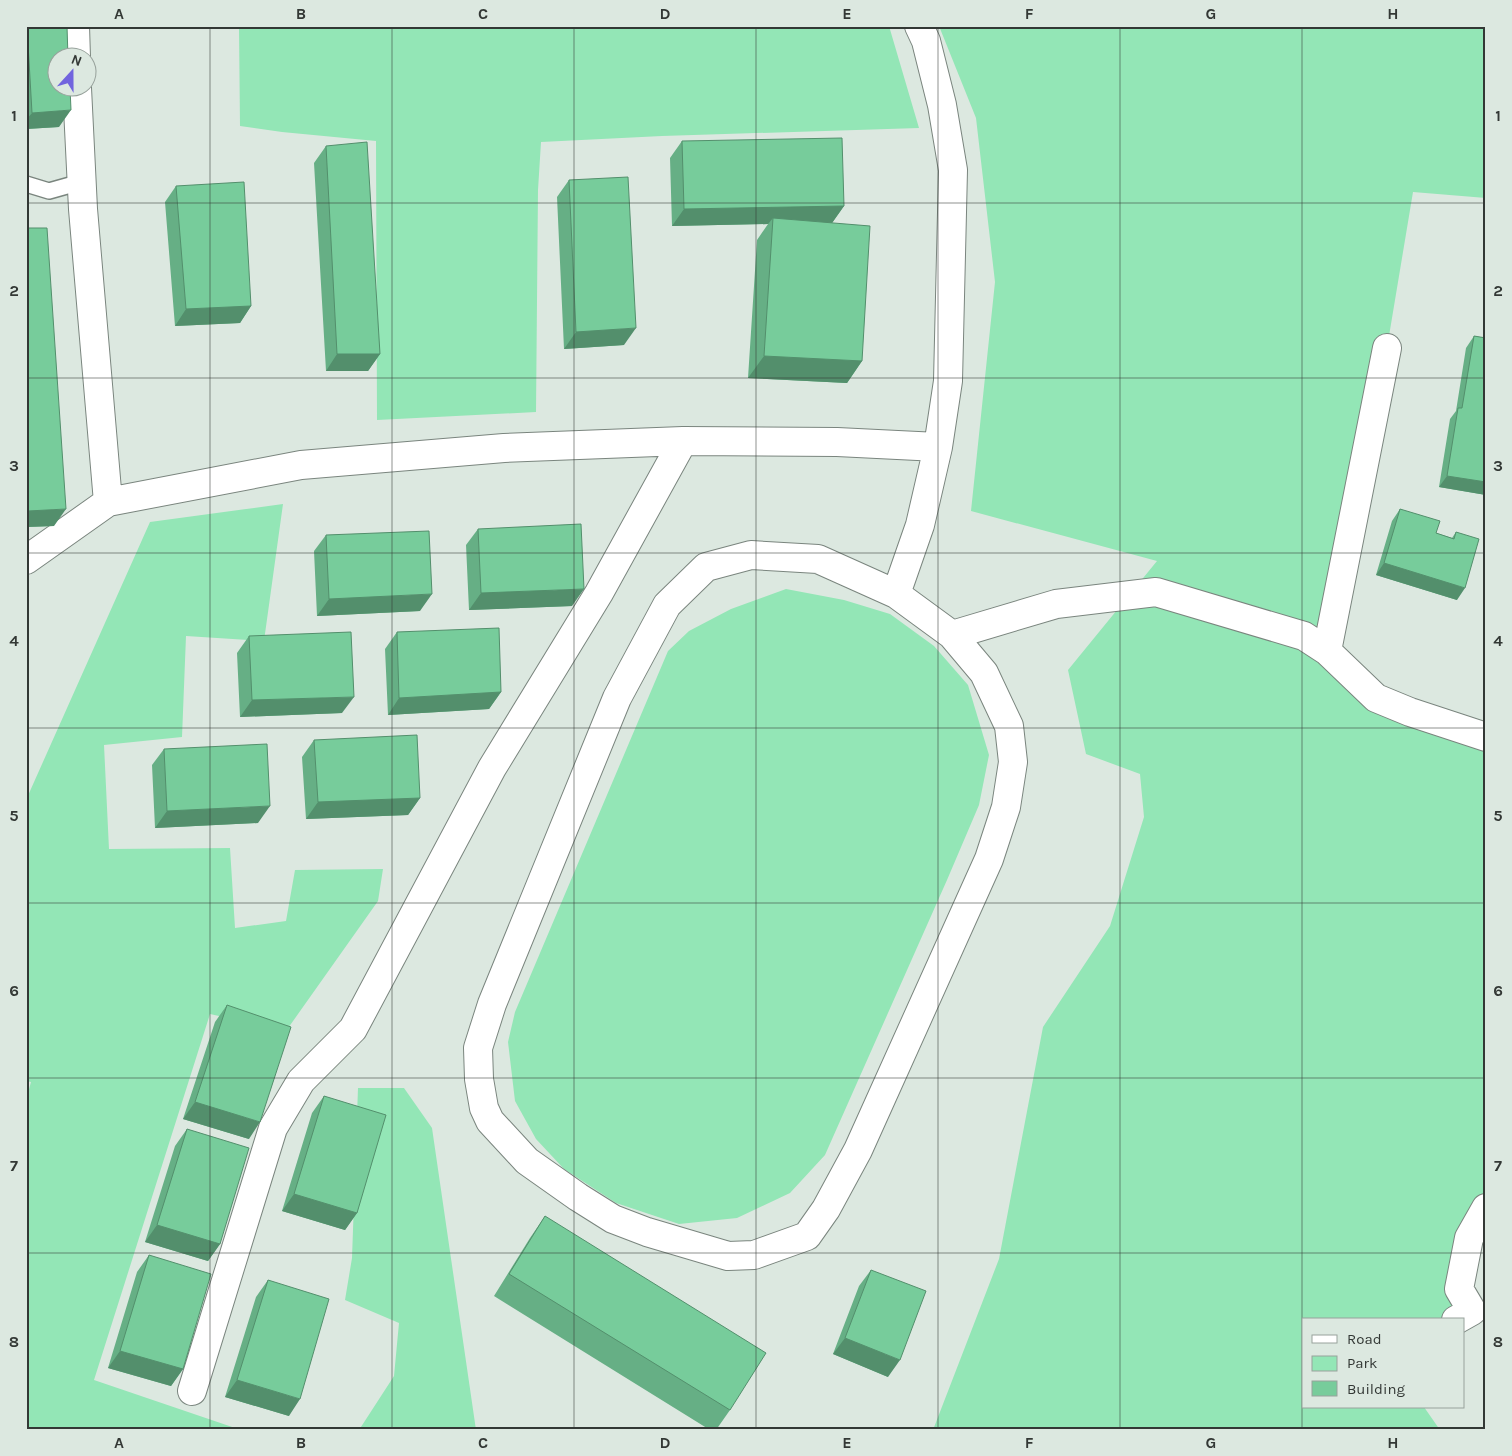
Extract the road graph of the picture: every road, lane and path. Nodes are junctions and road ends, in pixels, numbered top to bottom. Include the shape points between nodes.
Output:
1 (75, 26) edge
2 (920, 26) edge
3 (76, 48) edge
4 (77, 98) edge
5 (81, 182) junction
6 (26, 184) edge
7 (1387, 348) dead end
8 (683, 441) junction
9 (938, 447) junction
10 (108, 502) junction
11 (26, 560) edge
12 (896, 594) junction
13 (952, 635) junction
14 (1328, 651) junction
15 (1486, 737) edge
16 (1486, 1208) edge
17 (1460, 1318) edge
18 (192, 1391) dead end

1 - 3 street
2 - 9 street via 942,105 953,170 948,381
4 - 5 street
5 - 6 lane via 49,190
5 - 10 street
7 - 14 street
8 - 9 street via 837,442
8 - 10 street via 504,448 302,465
8 - 18 street via 599,592 492,768 353,1030 301,1082 273,1128
9 - 12 street via 920,525
10 - 11 street
12 - 13 street
12 - 13 street via 818,559 751,555 706,567 667,605 617,698 492,1004 478,1048 484,1108 490,1121 527,1161 613,1219 728,1256 754,1255 806,1236 826,1209 862,1141 989,859 1006,807 1013,762 1009,726 984,673
13 - 14 street via 1056,604 1156,592 1304,636
14 - 15 street via 1376,698
16 - 17 street via 1470,1238 1459,1288 1472,1311

